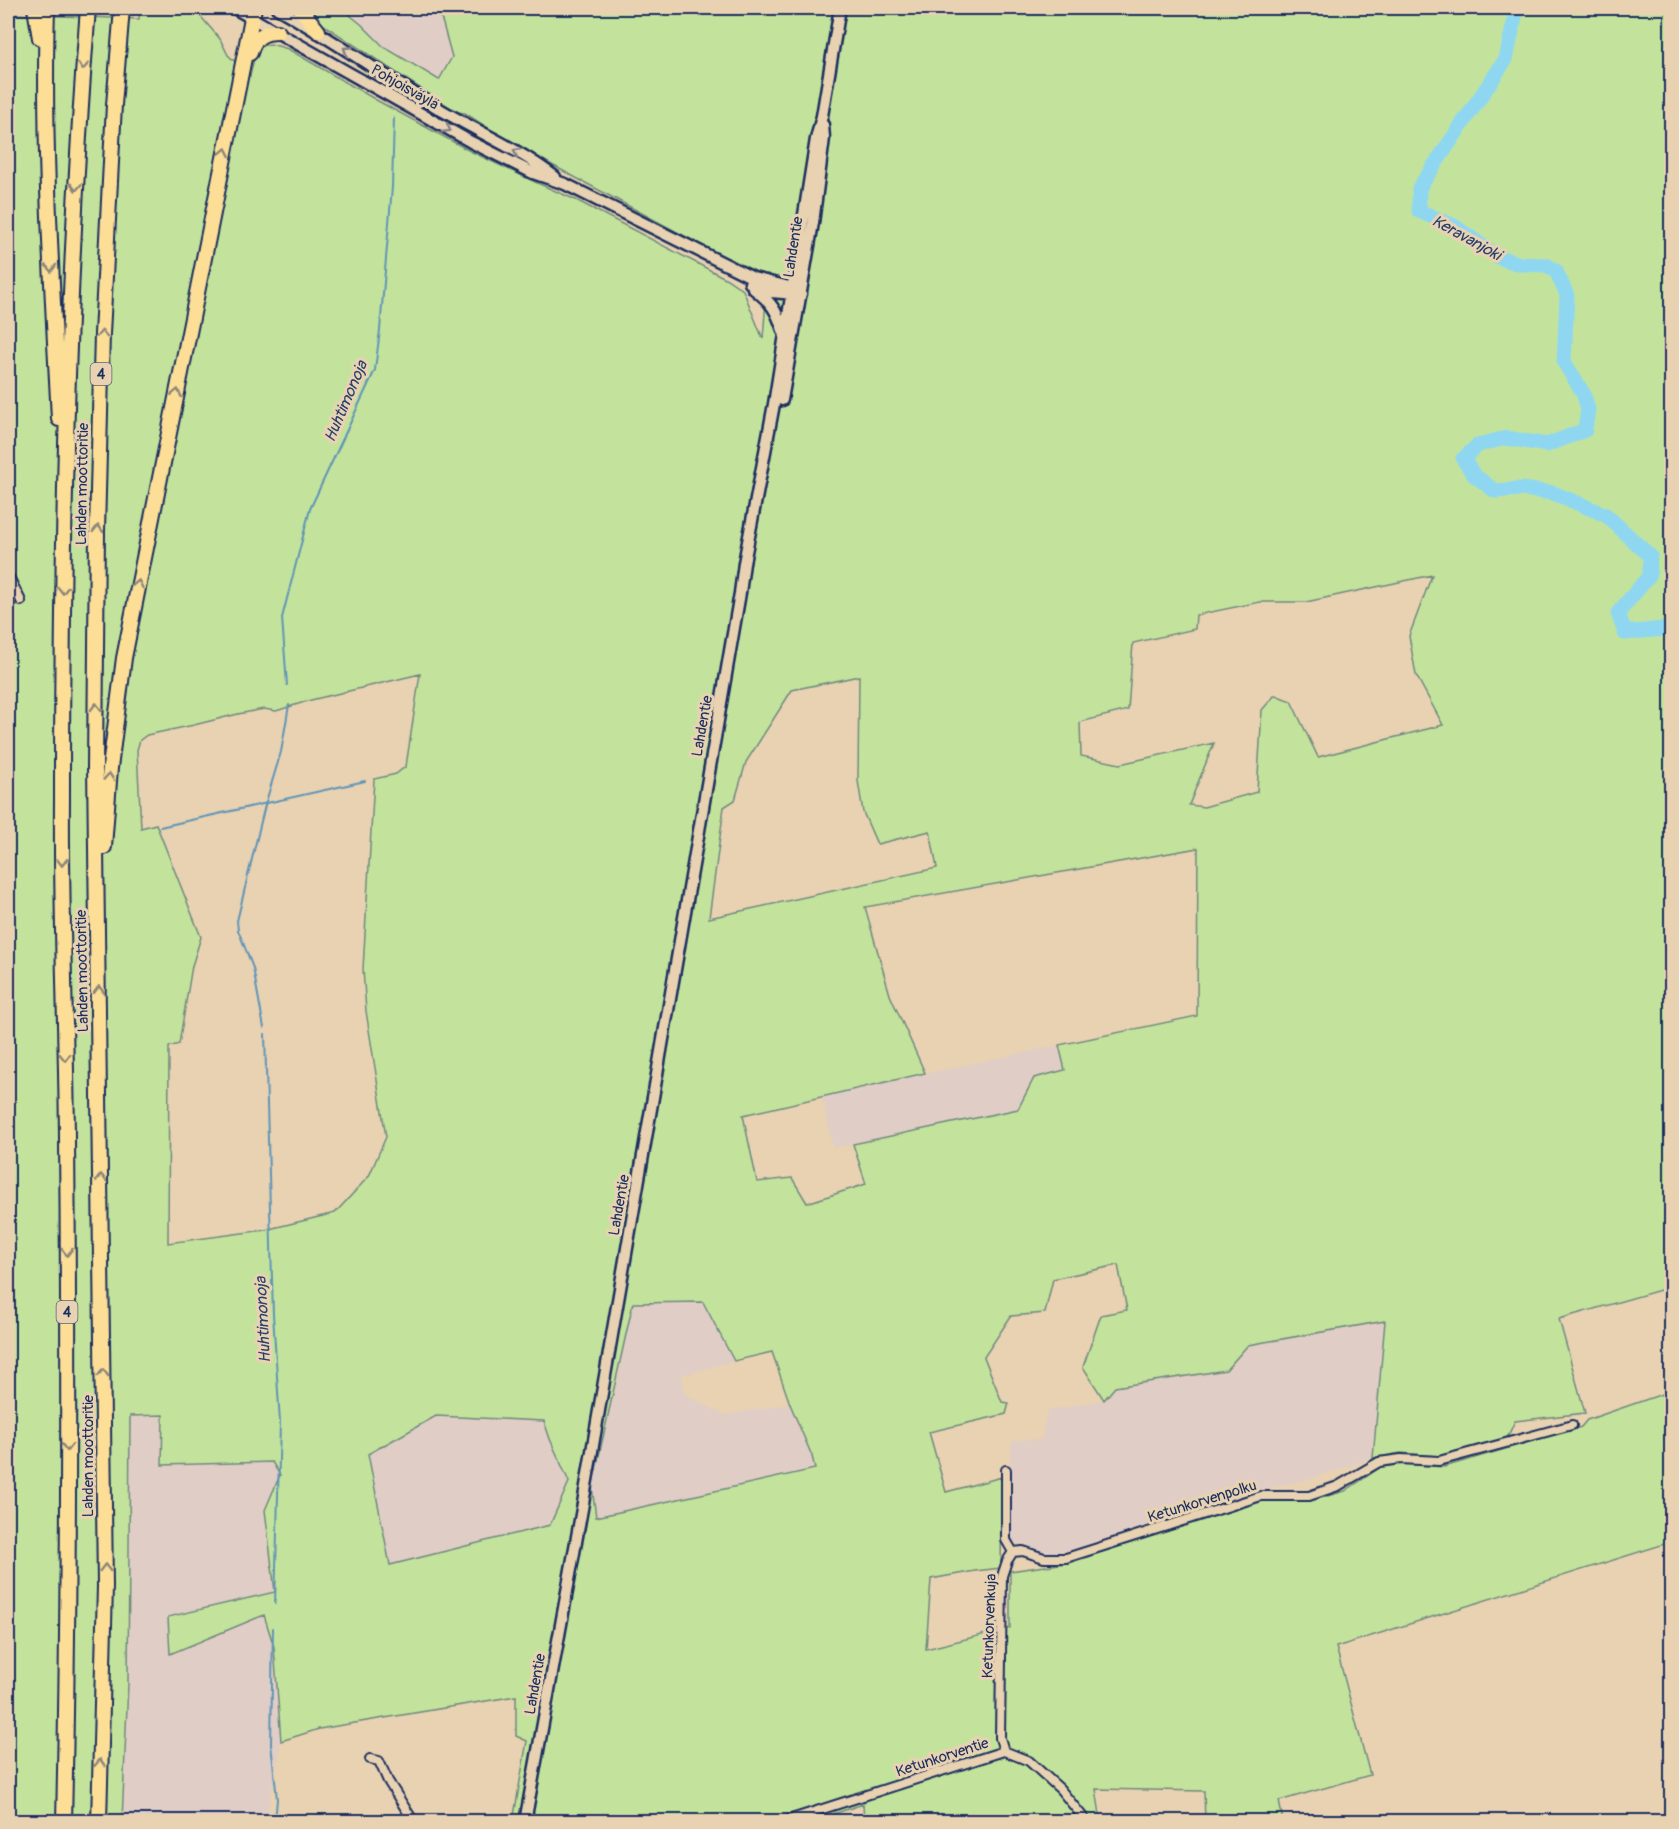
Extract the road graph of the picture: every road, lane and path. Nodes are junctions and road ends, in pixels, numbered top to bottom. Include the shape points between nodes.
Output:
1 (35, 8) edge
2 (47, 8) edge
3 (88, 8) edge
4 (122, 8) edge
5 (234, 8) edge
6 (277, 8) edge
7 (300, 8) edge
8 (840, 8) edge
9 (253, 12) edge
10 (318, 31) junction
11 (278, 32) junction
12 (241, 71) junction
13 (46, 95) junction
14 (565, 184) junction
15 (642, 224) junction
16 (744, 281) junction
17 (795, 292) junction
18 (785, 336) junction
19 (63, 532) junction
20 (8, 575) edge
21 (740, 593) junction
22 (21, 601) dead end
23 (98, 933) junction
24 (1572, 1425) dead end
25 (1006, 1470) dead end
26 (1013, 1552) junction
27 (1004, 1752) junction
28 (370, 1759) dead end
29 (64, 1821) edge
30 (99, 1821) edge
31 (414, 1821) edge
32 (525, 1821) edge
33 (782, 1821) edge
34 (1087, 1821) edge

1 - 13 highway
2 - 13 highway
3 -> 19 highway, Lahden moottoritie / 4 via 69,333
23 -> 4 highway, Lahden moottoritie / 4 via 96,778 102,334
5 - 9 main road, Pohjoisväylä
6 - 10 main road, Pohjoisväylä
7 - 10 highway
8 - 17 main road, Lahdentie via 816,139
9 - 11 main road, Pohjoisväylä
9 - 12 highway
14 -> 10 main road, Pohjoisväylä via 537,163 432,105
11 - 12 highway via 268,32 256,39
11 -> 14 main road, Pohjoisväylä via 471,142 524,169
23 -> 12 highway via 110,768 124,658
13 -> 19 highway
14 - 15 main road, Pohjoisväylä
15 - 16 main road, Pohjoisväylä
15 - 17 main road, Pohjoisväylä via 753,278
16 - 17 main road, Pohjoisväylä via 771,292
16 - 18 main road, Pohjoisväylä via 773,306
17 - 18 main road, Lahdentie
17 - 21 main road, Lahdentie via 750,564
18 - 21 main road, Lahdentie
19 -> 29 highway, Lahden moottoritie / 4 via 67,1254
20 - 22 street
21 - 32 main road, Lahdentie
30 -> 23 highway, Lahden moottoritie / 4 via 105,1586
24 - 26 street, Ketunkorvenpolku via 1439,1461 1379,1462 1338,1486 1309,1496 1261,1496 1066,1558
25 - 26 street via 1006,1540
26 - 27 street, Ketunkorvenkuja via 1002,1576 1000,1738
27 - 33 street, Ketunkorventie
27 - 34 street, Ketunkorventie via 1029,1761
28 - 31 street via 379,1761

